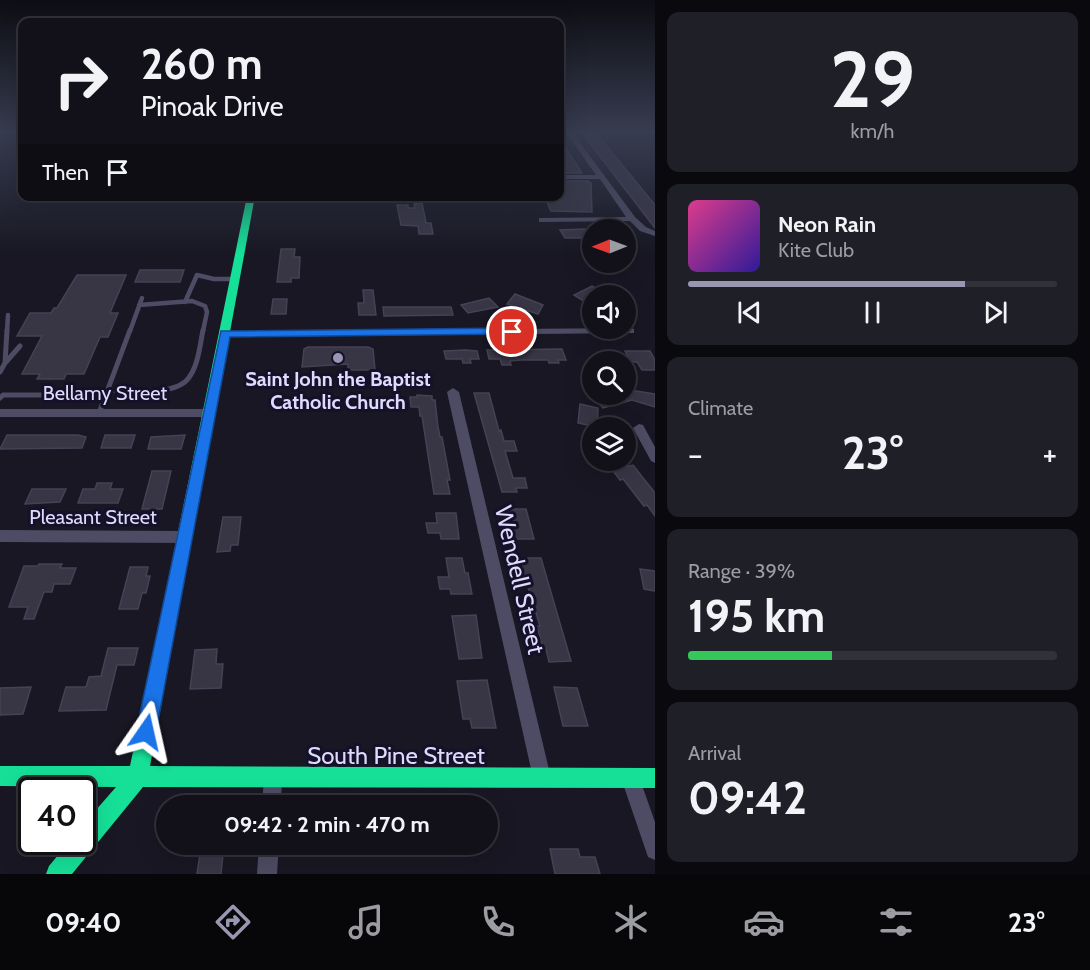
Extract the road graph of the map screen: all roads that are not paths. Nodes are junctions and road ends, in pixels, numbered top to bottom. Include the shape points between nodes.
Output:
1 (598, 173) edge
2 (564, 177) edge
3 (601, 177) junction
4 (250, 201) edge
5 (632, 219) edge
6 (542, 220) dead end
7 (582, 220) edge
8 (636, 223) edge
9 (655, 234) edge
10 (235, 279) junction
11 (142, 298) dead end
12 (185, 302) junction
13 (139, 305) junction
14 (8, 315) dead end
15 (582, 330) edge
16 (225, 334) junction
17 (20, 346) dead end
18 (5, 363) junction
19 (0, 372) edge
20 (453, 392) dead end
21 (107, 393) junction
22 (0, 398) edge
23 (0, 413) edge
24 (99, 413) junction
25 (209, 413) junction
26 (639, 428) dead end
27 (655, 458) edge
28 (0, 536) edge
29 (186, 537) junction
30 (0, 776) edge
31 (138, 776) junction
32 (273, 777) junction
33 (542, 778) junction
34 (630, 778) junction
35 (655, 778) edge
36 (272, 795) edge
37 (655, 850) edge
38 (268, 855) edge
39 (57, 874) edge
40 (267, 874) edge

1 - 3 street
2 - 3 street
3 - 5 street
4 - 10 street
6 - 7 street
8 - 9 street
10 - 12 lane via 197,275
10 - 16 street
11 - 13 lane
12 - 13 lane
12 - 21 lane via 198,302 207,308 188,378 170,389
13 - 21 lane
14 - 18 lane
15 - 16 street
16 - 25 street
17 - 18 lane
18 - 19 lane
20 - 33 street, Wendell Street
21 - 22 lane
21 - 24 lane
23 - 24 street, Bellamy Street
24 - 25 street, Bellamy Street
25 - 29 street
26 - 27 street
28 - 29 street, Pleasant Street
29 - 31 street
30 - 31 street, South Pine Street
31 - 32 street, South Pine Street
31 - 39 street
32 - 33 street, South Pine Street
32 - 36 street
33 - 34 street, South Pine Street
34 - 35 street, South Pine Street
34 - 37 street
38 - 40 street

